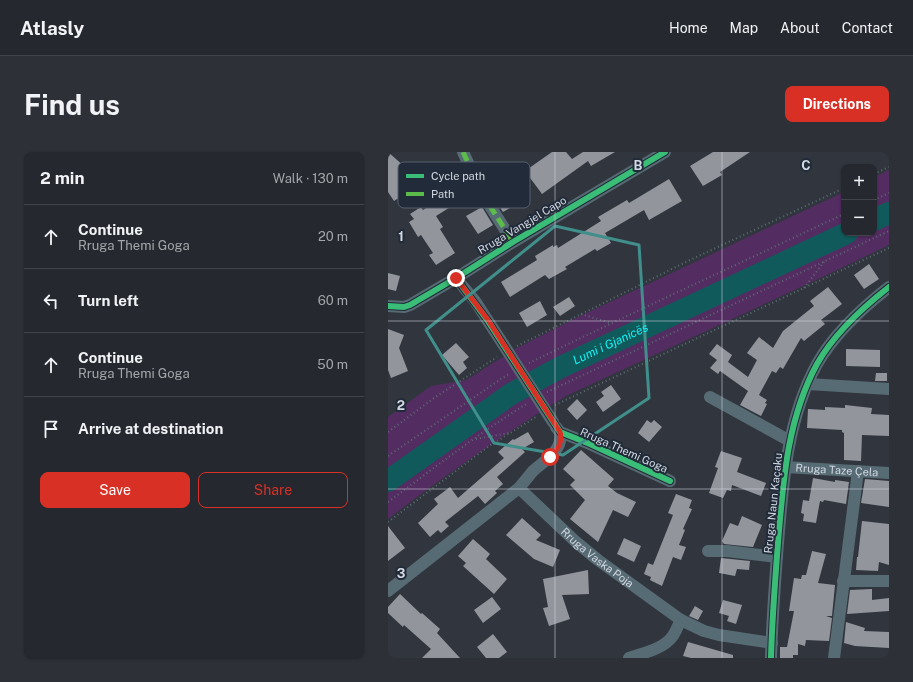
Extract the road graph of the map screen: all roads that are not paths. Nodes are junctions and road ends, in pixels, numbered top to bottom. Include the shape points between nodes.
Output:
1 (463, 152) edge
2 (665, 152) edge
3 (467, 162) edge
4 (491, 208) edge
5 (513, 242) junction
6 (456, 278) junction
7 (888, 289) edge
8 (388, 306) edge
9 (808, 384) junction
10 (889, 389) edge
11 (710, 397) dead end
12 (560, 432) junction
13 (790, 441) junction
14 (785, 467) junction
15 (858, 471) junction
16 (889, 473) edge
17 (670, 481) dead end
18 (519, 488) junction
19 (708, 551) dead end
20 (777, 557) junction
21 (843, 581) junction
22 (889, 581) edge
23 (388, 591) edge
24 (681, 620) junction
25 (772, 643) junction
26 (629, 658) edge
27 (771, 658) edge
28 (834, 658) edge

1 - 3 street, Rruga Vangjel Capo
2 - 5 street, Rruga Vangjel Capo
4 - 5 street, Rruga Vangjel Capo
5 - 6 street, Rruga Vangjel Capo
6 - 8 street, Rruga Vangjel Capo via 404,308
6 - 12 street, bridge via 475,301
7 - 9 street, Rruga Naun Kaçaku via 844,329 824,354
9 - 10 street
9 - 13 street, Rruga Naun Kaçaku
11 - 13 street, Rruga Naun Kaçaku
12 - 17 street, Rruga Themi Goga
12 - 18 street via 561,438 556,450
13 - 14 street, Rruga Naun Kaçaku
14 - 15 street, Rruga Taze Çela
14 - 20 street, Rruga Naun Kaçaku
15 - 16 street, Rruga Taze Çela
15 - 21 street
18 - 23 street
18 - 24 street, Rruga Vaska Poja via 598,560
19 - 20 street, Rruga Naun Kaçaku via 733,551
20 - 25 street, Rruga Naun Kaçaku
21 - 22 street
21 - 28 street
24 - 25 street, Rruga Vaska Poja via 719,635
24 - 26 street via 668,642
25 - 27 street, Rruga Naun Kaçaku

